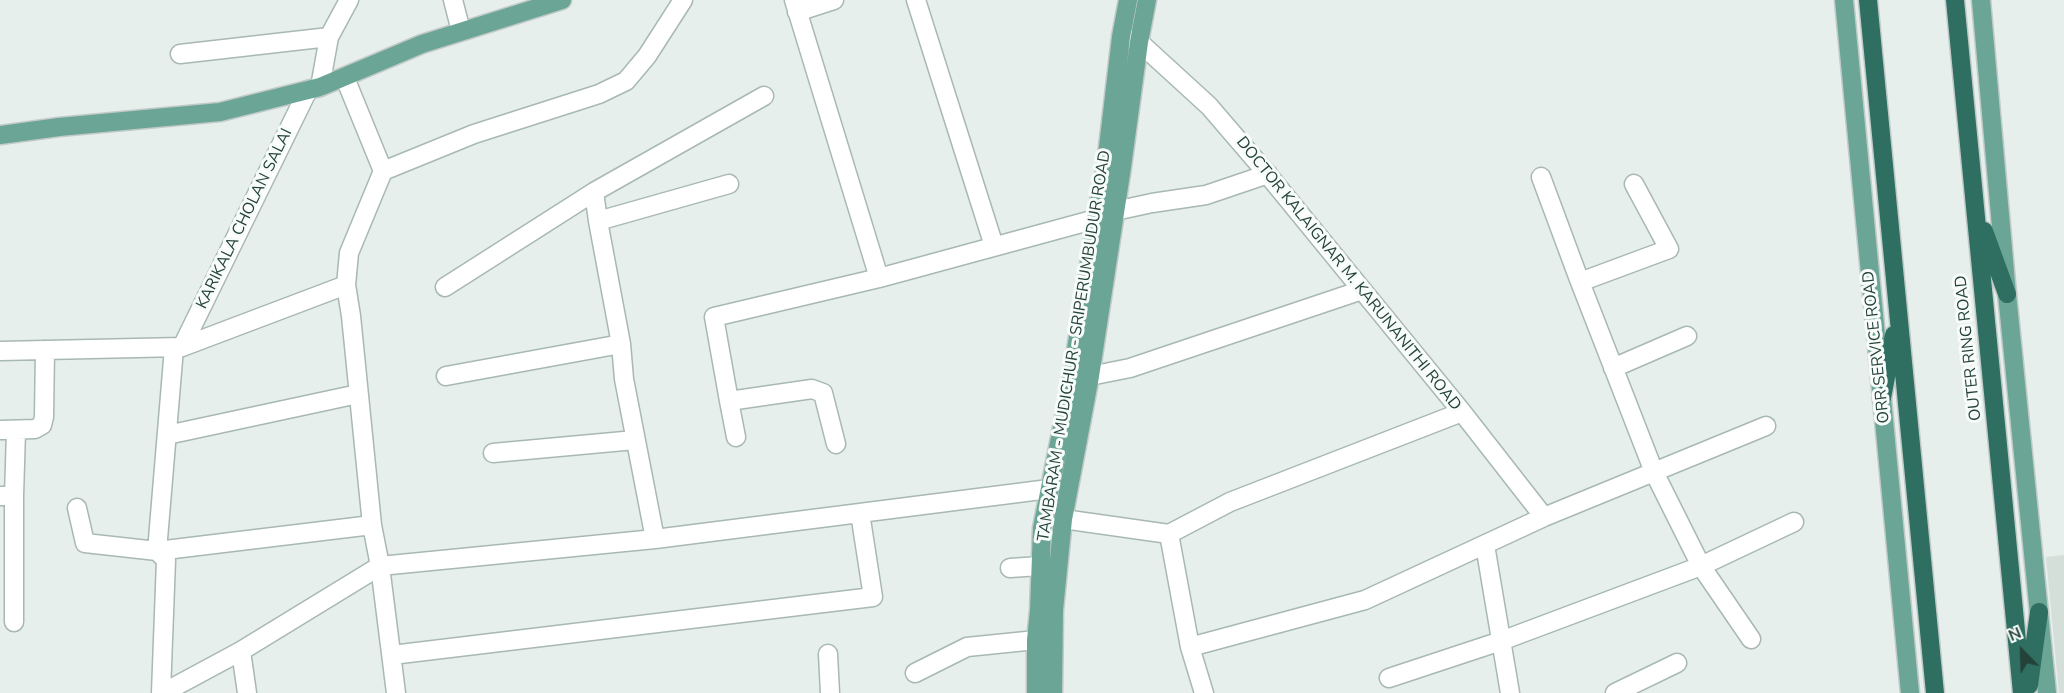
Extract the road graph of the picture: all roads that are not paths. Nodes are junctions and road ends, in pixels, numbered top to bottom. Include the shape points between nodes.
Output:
1 (349, 0) edge
2 (453, 0) edge
3 (562, 0) edge
4 (683, 0) edge
5 (834, 0) edge
6 (916, 0) edge
7 (1128, 0) edge
8 (1147, 0) edge
9 (1844, 0) edge
10 (1868, 0) edge
11 (1955, 0) edge
12 (1981, 0) edge
13 (795, 6) edge
14 (461, 31) junction
15 (329, 37) junction
16 (1121, 37) junction
17 (1139, 42) junction
18 (180, 54) dead end
19 (345, 78) junction
20 (314, 89) junction
21 (764, 96) dead end
22 (0, 135) edge
23 (383, 171) junction
24 (1268, 174) junction
25 (1541, 177) dead end
26 (729, 184) dead end
27 (1634, 184) dead end
28 (594, 192) junction
29 (1975, 204) junction
30 (1115, 211) junction
31 (1096, 219) junction
32 (597, 221) junction
33 (994, 246) junction
34 (879, 278) junction
35 (1580, 282) junction
36 (346, 285) junction
37 (445, 287) dead end
38 (1362, 290) junction
39 (2007, 294) junction
40 (1898, 315) junction
41 (1687, 336) dead end
42 (621, 344) junction
43 (178, 348) junction
44 (45, 350) junction
45 (0, 351) edge
46 (1613, 368) junction
47 (446, 376) dead end
48 (1090, 376) junction
49 (357, 394) junction
50 (1882, 398) junction
51 (729, 401) junction
52 (1462, 412) junction
53 (1766, 426) dead end
54 (8, 430) edge
55 (166, 435) junction
56 (736, 437) dead end
57 (635, 440) junction
58 (836, 444) dead end
59 (493, 453) dead end
60 (1654, 472) junction
61 (1049, 489) junction
62 (7, 496) edge
63 (77, 508) dead end
64 (860, 513) junction
65 (1544, 517) junction
66 (1063, 519) junction
67 (1794, 522) dead end
68 (372, 525) junction
69 (1169, 534) junction
70 (655, 539) junction
71 (1485, 545) junction
72 (157, 551) junction
73 (380, 566) junction
74 (1040, 566) junction
75 (1701, 566) junction
76 (1010, 568) dead end
77 (2039, 612) junction
78 (14, 622) dead end
79 (1751, 639) dead end
80 (1036, 640) junction
81 (1501, 641) junction
82 (1190, 646) junction
83 (241, 651) junction
84 (828, 654) dead end
85 (392, 655) junction
86 (1677, 663) dead end
87 (915, 673) dead end
88 (1389, 678) dead end
89 (162, 693) edge
90 (247, 693) edge
91 (396, 693) edge
92 (830, 693) edge
93 (1035, 693) edge
94 (1053, 693) edge
95 (1204, 693) edge
96 (1510, 693) edge
97 (1615, 693) edge
98 (1910, 693) edge
99 (1935, 693) edge
100 (2022, 693) edge
101 (2027, 693) edge
102 (2047, 693) edge

1 - 15 street, KARIKALA CHOLAN SALAI
2 - 14 street
3 - 14 main road
4 - 23 street via 626,81 599,94 474,134
5 - 13 street
6 - 33 street
7 - 16 main road, TAMBARAM - MUDICHUR - SRIPERUMBUDUR ROAD
8 - 17 main road, TAMBARAM - MUDICHUR - SRIPERUMBUDUR ROAD
9 - 50 main road, ORR SERVICE ROAD
10 - 40 highway
11 - 29 highway, OUTER RING ROAD
12 - 39 main road
13 - 34 street
14 - 19 main road
15 - 18 street
15 - 20 street, KARIKALA CHOLAN SALAI
16 - 17 street
16 - 31 main road, TAMBARAM - MUDICHUR - SRIPERUMBUDUR ROAD
17 - 24 street, DOCTOR KALAIGNAR M. KARUNANITHI ROAD via 1209,106
17 - 30 main road, TAMBARAM - MUDICHUR - SRIPERUMBUDUR ROAD
19 - 20 main road
19 - 23 street
20 - 22 main road via 220,112
20 - 43 street, KARIKALA CHOLAN SALAI
21 - 28 street
23 - 36 street via 349,253
24 - 30 street via 1206,195
24 - 38 street, DOCTOR KALAIGNAR M. KARUNANITHI ROAD
25 - 35 street
26 - 32 street
27 - 35 street via 1669,249
28 - 32 street
28 - 37 street
29 - 39 highway
29 - 100 highway, OUTER RING ROAD
30 - 48 main road, TAMBARAM - MUDICHUR - SRIPERUMBUDUR ROAD
31 - 33 street
31 - 61 main road, TAMBARAM - MUDICHUR - SRIPERUMBUDUR ROAD via 1071,382
32 - 42 street
33 - 34 street
34 - 51 street via 714,317
35 - 46 street
36 - 43 street
36 - 49 street
38 - 48 street via 1130,368
38 - 52 street, DOCTOR KALAIGNAR M. KARUNANITHI ROAD
39 - 77 main road
40 - 50 highway
40 - 99 highway
41 - 46 street
42 - 47 street
42 - 57 street
43 - 44 street
43 - 55 street, KARIKALA CHOLAN SALAI
44 - 45 street
44 - 54 street via 42,425
46 - 60 street
48 - 66 main road, TAMBARAM - MUDICHUR - SRIPERUMBUDUR ROAD
49 - 55 street
49 - 68 street
50 - 98 main road, ORR SERVICE ROAD
51 - 56 street
51 - 58 street via 812,389 823,393
52 - 65 street, DOCTOR KALAIGNAR M. KARUNANITHI ROAD
52 - 69 street via 1230,502
53 - 60 street
54 - 62 street
55 - 72 street, KARIKALA CHOLAN SALAI
57 - 59 street
57 - 70 street
60 - 65 street
60 - 75 street
61 - 64 street
61 - 74 main road, TAMBARAM - MUDICHUR - SRIPERUMBUDUR ROAD
62 - 78 street
63 - 72 street via 85,543
64 - 70 street
64 - 85 street via 873,597
65 - 71 street
66 - 69 street
66 - 94 main road, TAMBARAM - MUDICHUR - SRIPERUMBUDUR ROAD via 1054,610
67 - 75 street
68 - 72 street
68 - 73 street
69 - 82 street
70 - 73 street
71 - 81 street
71 - 82 street via 1365,600
72 - 89 street, KARIKALA CHOLAN SALAI via 166,560
73 - 83 street
73 - 85 street
74 - 76 street
74 - 80 main road, TAMBARAM - MUDICHUR - SRIPERUMBUDUR ROAD
75 - 79 street
75 - 81 street
77 - 101 highway
77 - 102 main road
80 - 87 street via 967,647
80 - 93 main road, TAMBARAM - MUDICHUR - SRIPERUMBUDUR ROAD
81 - 88 street
81 - 96 street
82 - 95 street
83 - 89 street
83 - 90 street
84 - 92 street
85 - 91 street
86 - 97 street

